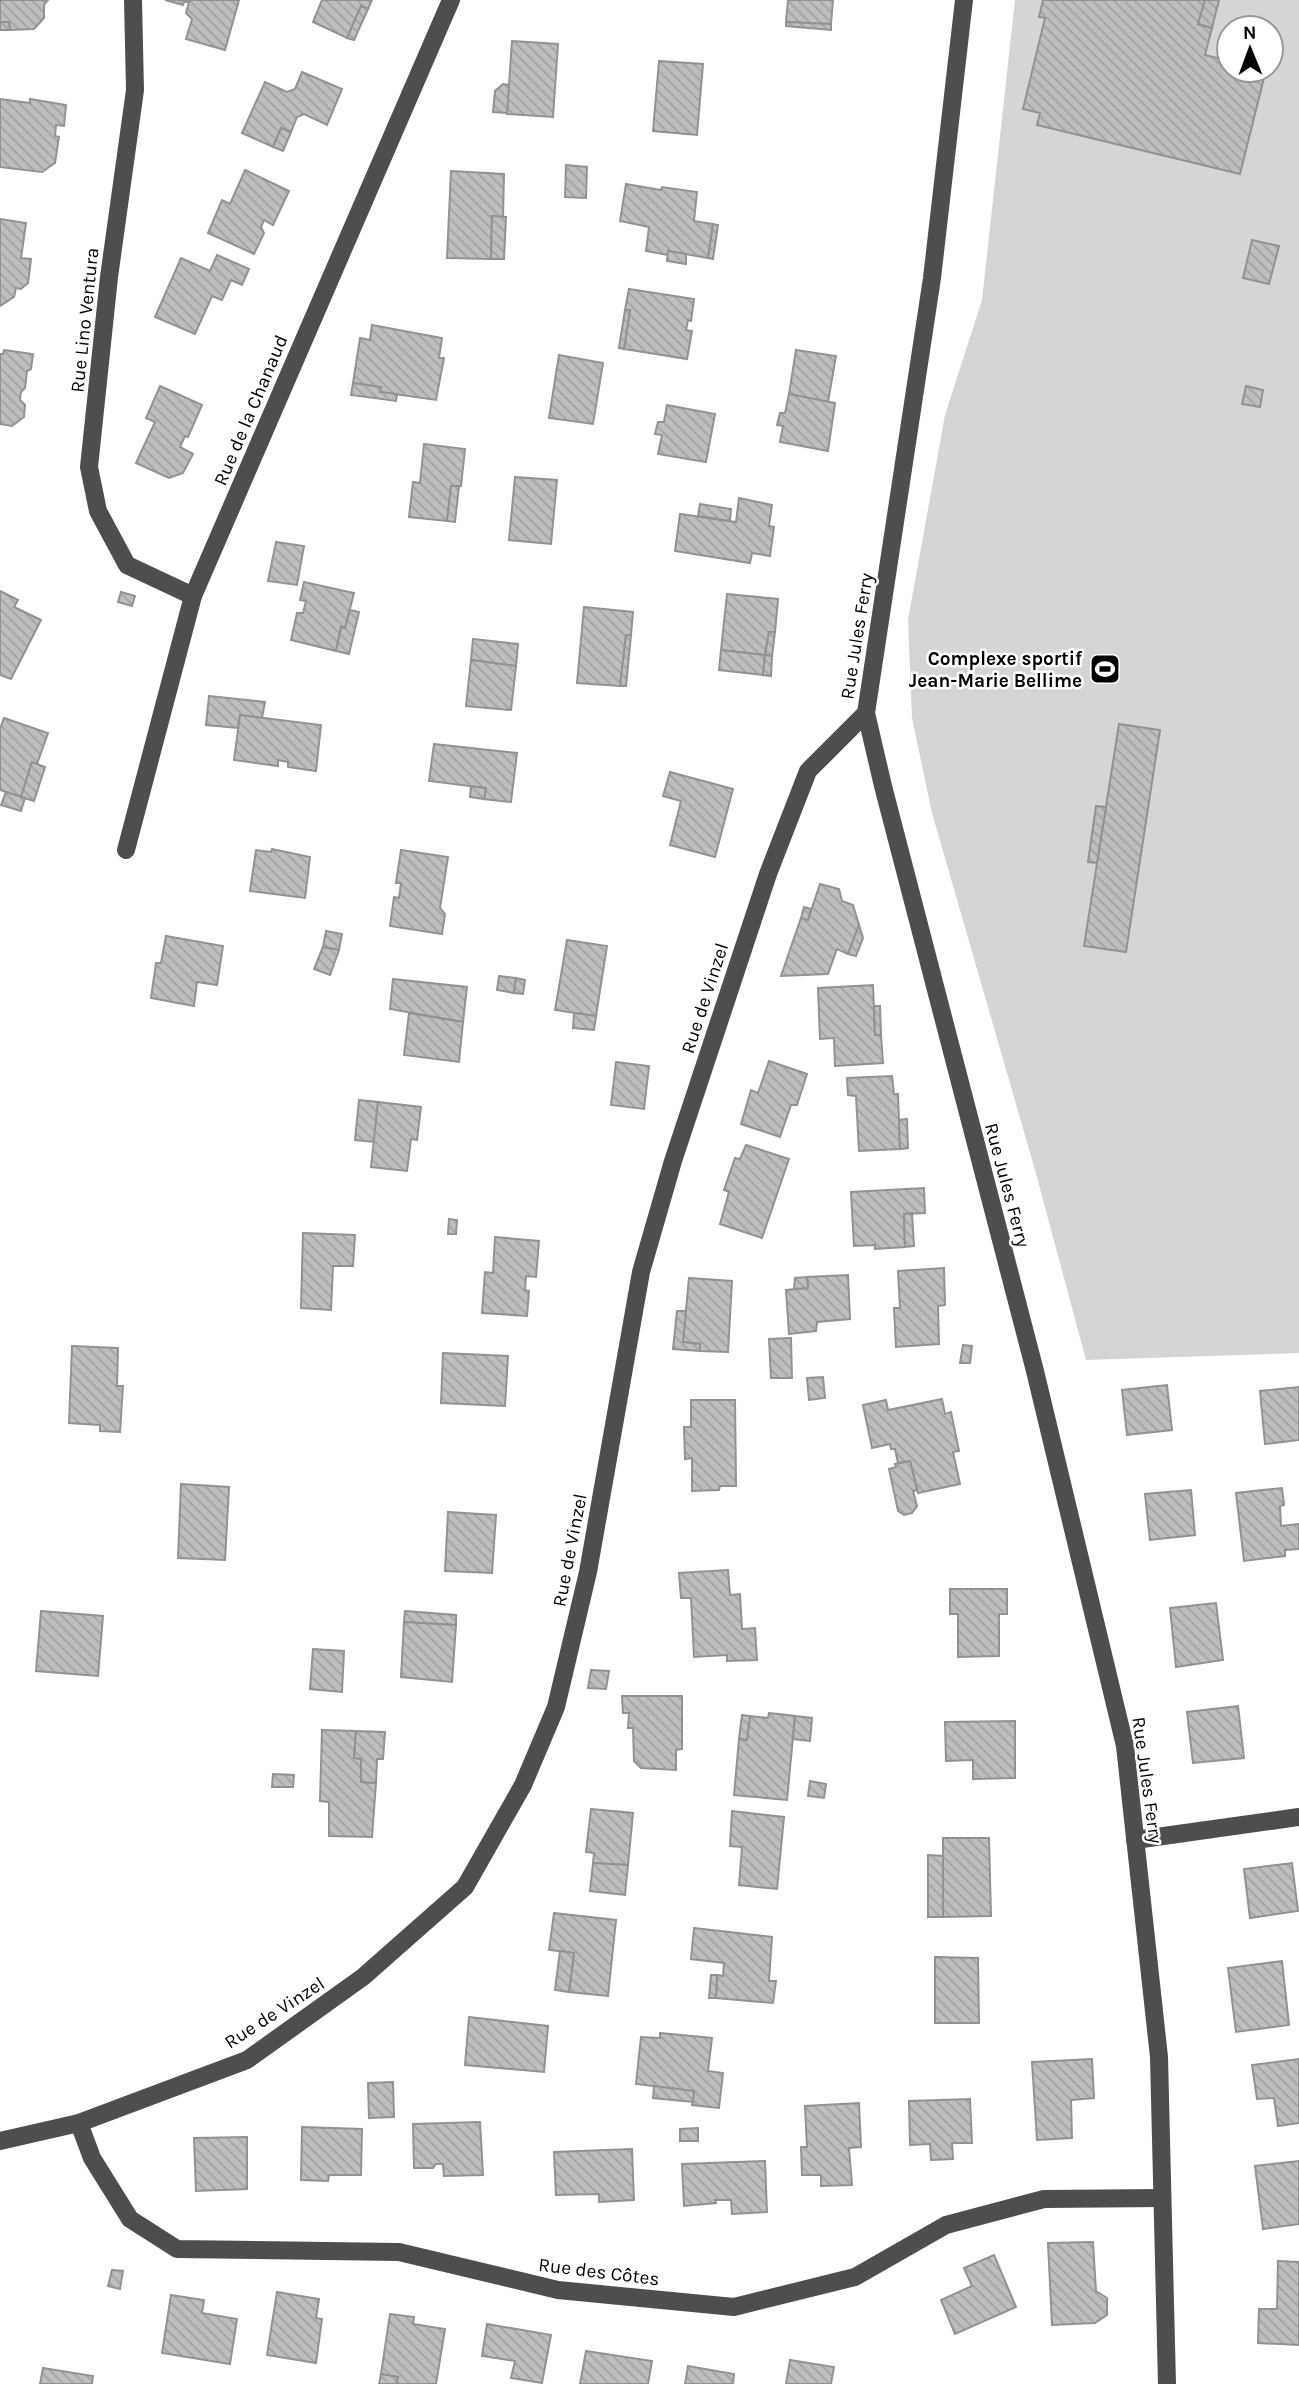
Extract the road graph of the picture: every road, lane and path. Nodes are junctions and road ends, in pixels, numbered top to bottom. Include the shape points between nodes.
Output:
1 (133, 0) edge
2 (451, 0) edge
3 (964, 0) edge
4 (192, 596) junction
5 (866, 713) junction
6 (126, 849) dead end
7 (1299, 1818) edge
8 (1135, 1840) junction
9 (79, 2123) junction
10 (0, 2141) edge
11 (1162, 2198) junction
12 (1167, 2384) edge

1 - 4 street, Rue Lino Ventura via 135,90 89,467 98,511 127,565
2 - 4 street, Rue de la Chanaud
3 - 5 street, Rue Jules Ferry via 932,278
4 - 6 street, Rue de la Chanaud
5 - 8 street, Rue Jules Ferry via 1035,1371 1122,1732
5 - 9 street, Rue de Vinzel via 808,771 768,874 673,1161 641,1272 588,1572 563,1680 523,1785 465,1887 363,1978 247,2060
7 - 8 street
8 - 11 street, Rue Jules Ferry via 1159,2057
9 - 10 street, Rue de Vinzel
9 - 11 street, Rue des Côtes via 92,2158 130,2219 177,2249 399,2252 558,2290 734,2307 855,2277 946,2225 1044,2199
11 - 12 street, Rue Jules Ferry

